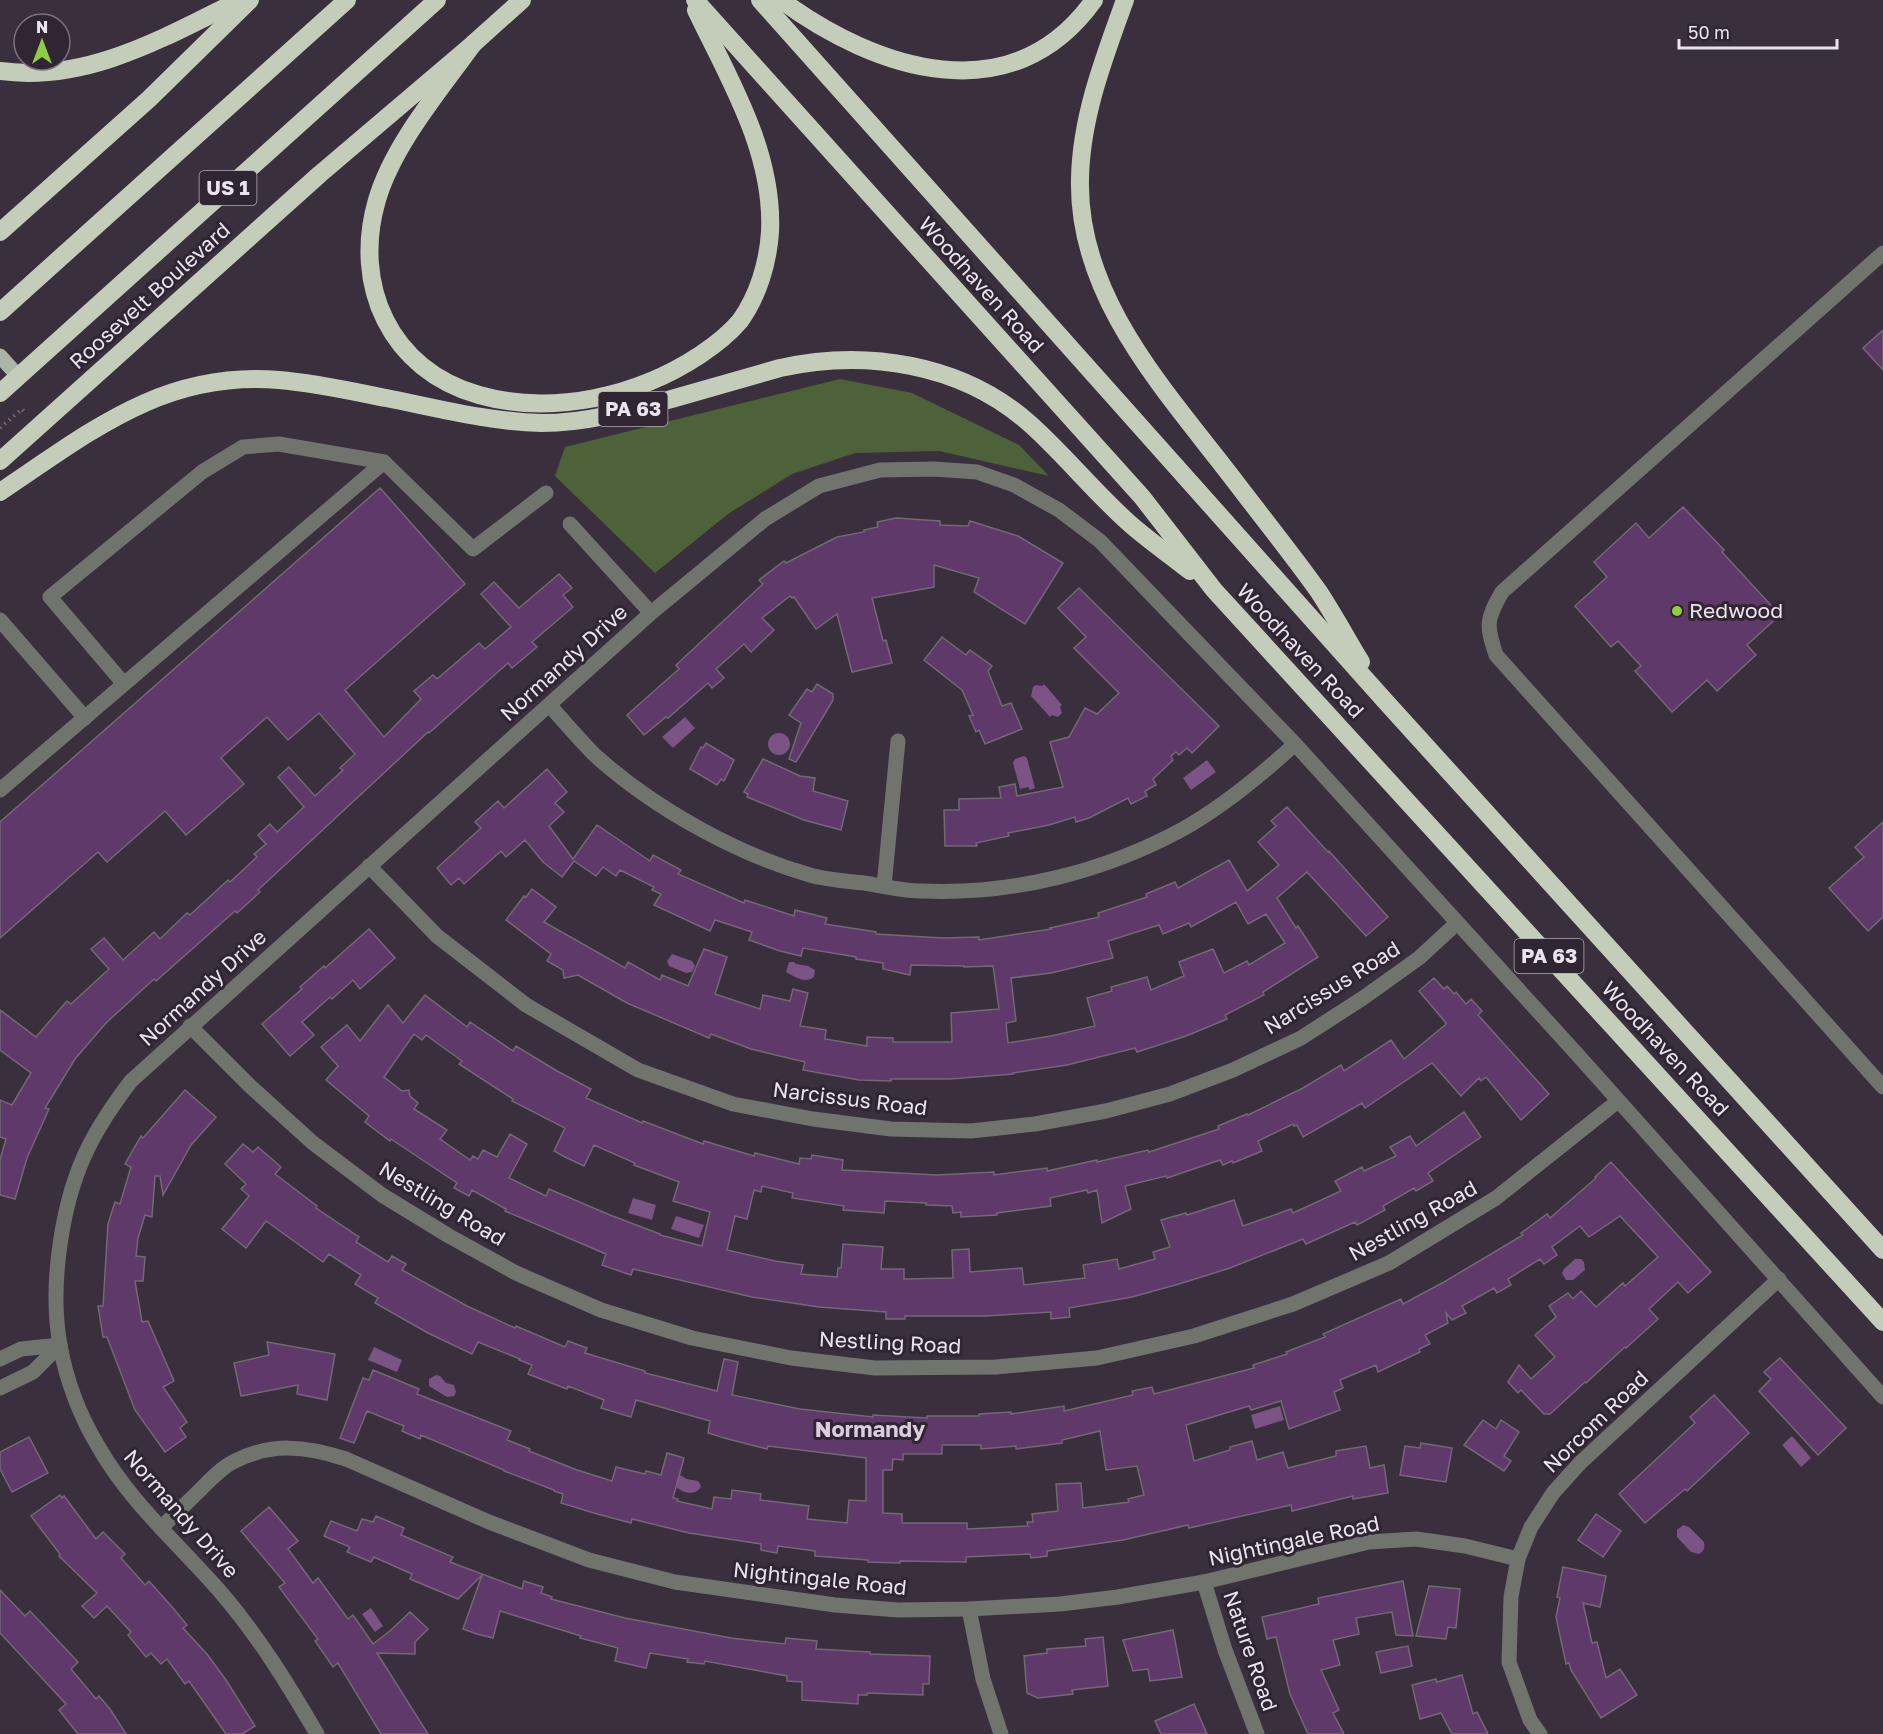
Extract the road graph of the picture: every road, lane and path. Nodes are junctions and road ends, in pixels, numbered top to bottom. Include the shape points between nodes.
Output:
1 (240, 0) edge
2 (250, 0) edge
3 (347, 0) edge
4 (437, 0) edge
5 (522, 0) edge
6 (693, 0) edge
7 (760, 0) edge
8 (781, 0) edge
9 (1094, 0) edge
10 (1125, 0) edge
11 (473, 44) junction
12 (0, 71) edge
13 (33, 202) junction
14 (0, 216) edge
15 (0, 232) edge
16 (1883, 254) edge
17 (0, 312) edge
18 (0, 356) edge
19 (18, 376) junction
20 (0, 393) edge
21 (28, 415) dead end
22 (0, 428) edge
23 (0, 461) edge
24 (384, 462) junction
25 (0, 492) edge
26 (546, 493) dead end
27 (570, 524) dead end
28 (1214, 590) junction
29 (651, 613) junction
30 (0, 620) edge
31 (124, 684) junction
32 (1386, 702) junction
33 (549, 705) junction
34 (85, 718) junction
35 (898, 741) dead end
36 (1294, 744) junction
37 (0, 790) edge
38 (369, 866) junction
39 (884, 886) junction
40 (1457, 923) junction
41 (190, 1026) junction
42 (1883, 1088) edge
43 (1618, 1101) junction
44 (1883, 1250) edge
45 (1779, 1279) junction
46 (1883, 1322) edge
47 (60, 1345) junction
48 (0, 1359) edge
49 (0, 1388) edge
50 (1883, 1397) edge
51 (161, 1528) junction
52 (1518, 1559) junction
53 (1204, 1582) junction
54 (969, 1609) junction
55 (317, 1734) edge
56 (1001, 1734) edge
57 (1257, 1734) edge
58 (1540, 1734) edge

1 - 12 highway via 109,59 50,72
2 - 13 highway via 149,99
3 - 17 highway, US 1
4 - 19 highway, Roosevelt Boulevard / US 1
5 - 11 highway, Roosevelt Boulevard / US 1
6 - 11 highway via 753,130 761,160 770,232 763,272 748,309 709,349 648,383 591,399 519,402 458,388 407,351 383,319 376,300 371,281 370,241 385,178 412,130
6 - 28 highway, Woodhaven Road via 1142,497
7 - 32 highway, Woodhaven Road / PA 63
8 - 9 highway via 844,40 883,56 920,66 968,71 1013,63 1054,43
10 - 32 highway via 1092,95 1080,180 1084,230 1104,291 1149,369 1319,593
11 - 23 highway, Roosevelt Boulevard / US 1 via 320,174
13 - 14 highway
13 - 15 highway
16 - 42 street via 1502,592 1492,610 1488,631 1496,655
18 - 19 main road
19 - 20 highway, Roosevelt Boulevard / US 1
21 - 22 path via 22,409
24 - 26 street via 473,549
24 - 31 street
24 - 31 street via 279,444 243,447 202,472 50,597
25 - 28 highway, PA 63 via 114,416 161,396 210,383 256,379 300,382 493,419 543,423 620,413 802,363 885,361 941,374 993,397 1028,422 1128,523
27 - 29 street
28 - 46 highway, Woodhaven Road / PA 63
29 - 33 street, Normandy Drive
29 - 36 street, Normandy Drive via 765,519 819,486 880,470 977,472 1014,484 1059,510 1100,541
30 - 34 street
31 - 34 street
32 - 44 highway, Woodhaven Road / PA 63
33 - 38 street, Normandy Drive
33 - 39 street via 598,757 664,808 739,850 812,876
34 - 37 street
35 - 39 street
36 - 39 street via 1244,789 1184,828 1140,850 1070,874 1017,886 921,891
36 - 40 street
38 - 40 street, Narcissus Road via 438,936 526,1005 638,1070 733,1104 891,1129 971,1131 1035,1124 1170,1094 1301,1038 1419,958
38 - 41 street, Normandy Drive
40 - 43 street
41 - 43 street, Nestling Road via 313,1143 382,1195 516,1273 601,1310 692,1338 791,1358 875,1368 996,1367 1097,1358 1194,1336 1293,1304 1389,1263 1496,1198
41 - 47 street, Normandy Drive via 131,1082 106,1115 70,1192 57,1272
43 - 45 street
45 - 50 street
45 - 52 street, Norcom Road via 1580,1463 1547,1502
47 - 48 street via 21,1349
47 - 49 street via 33,1372
47 - 51 street, Normandy Drive via 71,1386 98,1447 128,1492
51 - 54 street, Nightingale Road via 232,1462 278,1447 302,1448 345,1459 489,1522 589,1560 675,1582 835,1605 898,1610
51 - 55 street, Normandy Drive via 224,1597
52 - 53 street, Nightingale Road via 1416,1539 1369,1542
52 - 58 street, Norcom Road via 1511,1597 1509,1662 1530,1720
53 - 54 street, Nightingale Road via 1071,1603
53 - 57 street, Nature Road
54 - 56 street via 983,1679

